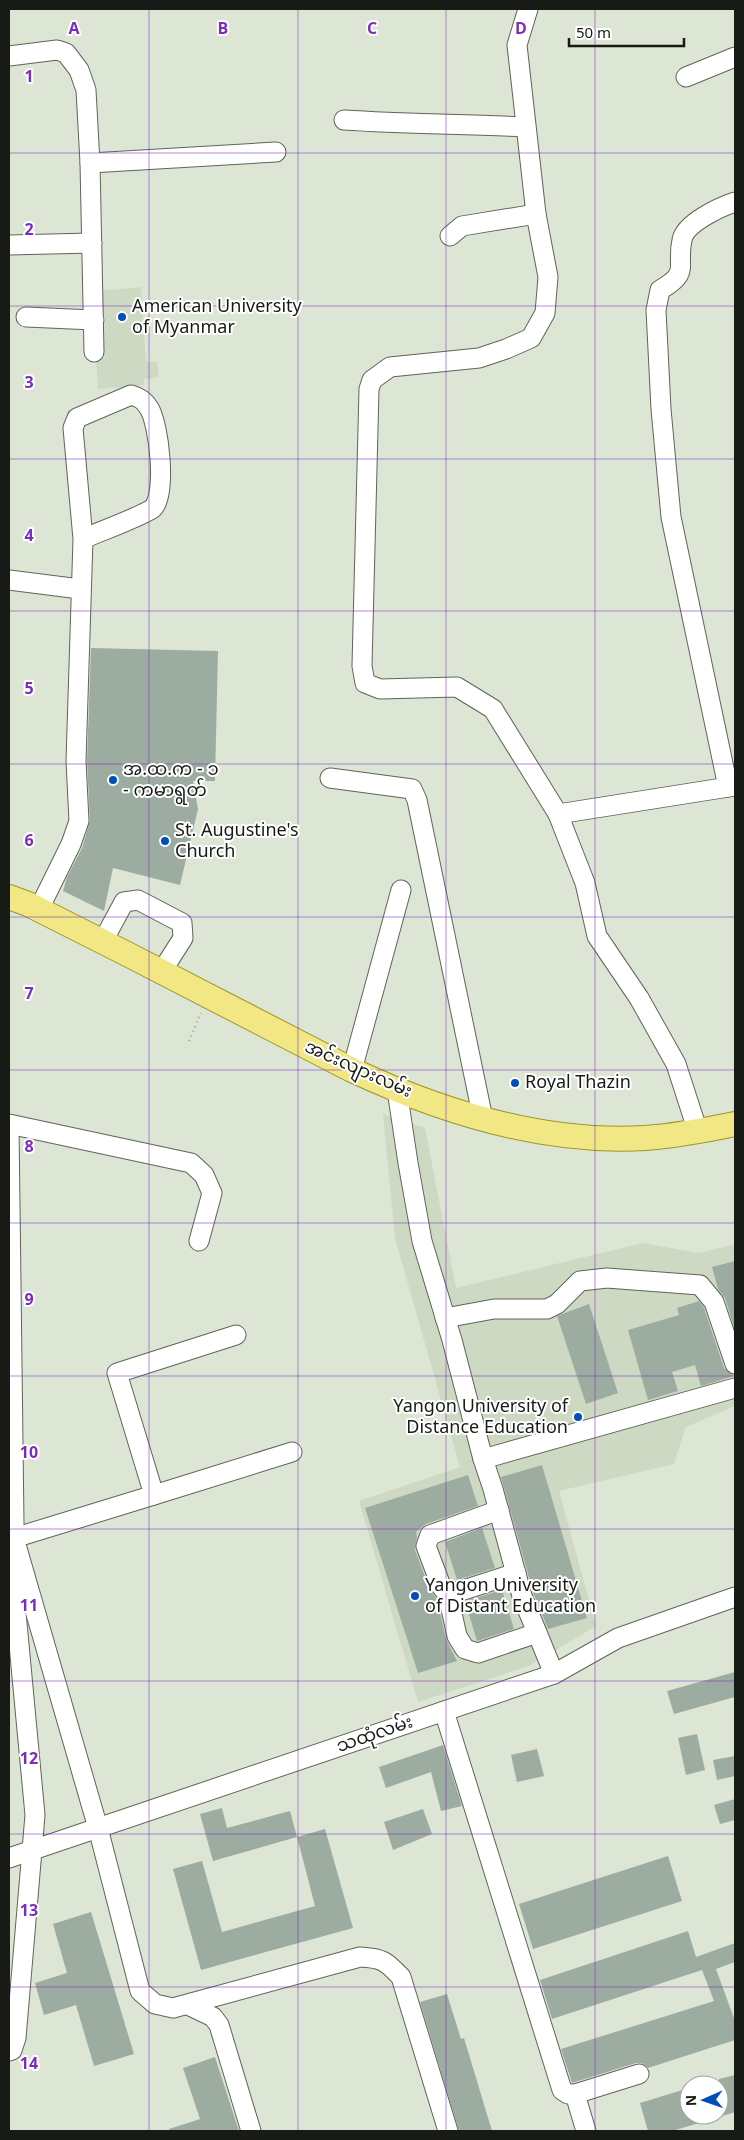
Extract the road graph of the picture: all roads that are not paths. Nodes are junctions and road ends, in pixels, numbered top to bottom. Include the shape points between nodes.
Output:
1 (528, 9) edge
2 (9, 56) edge
3 (735, 56) edge
4 (686, 78) dead end
5 (344, 120) dead end
6 (525, 127) junction
7 (276, 152) dead end
8 (90, 163) junction
9 (735, 202) edge
10 (536, 214) junction
11 (450, 236) dead end
12 (92, 244) junction
13 (9, 245) edge
14 (26, 317) dead end
15 (94, 320) junction
16 (94, 352) dead end
17 (83, 539) junction
18 (9, 580) edge
19 (80, 589) junction
20 (330, 778) dead end
21 (732, 787) edge
22 (558, 814) junction
23 (402, 890) dead end
24 (9, 897) edge
25 (39, 909) junction
26 (103, 941) junction
27 (162, 971) junction
28 (352, 1070) junction
29 (397, 1090) junction
30 (484, 1119) junction
31 (735, 1124) edge
32 (9, 1125) edge
33 (698, 1132) junction
34 (199, 1241) dead end
35 (445, 1318) junction
36 (236, 1335) dead end
37 (735, 1364) edge
38 (735, 1388) edge
39 (292, 1452) dead end
40 (482, 1459) junction
41 (154, 1495) junction
42 (499, 1510) junction
43 (14, 1538) junction
44 (516, 1573) junction
45 (448, 1594) junction
46 (735, 1597) edge
47 (537, 1633) junction
48 (554, 1674) junction
49 (444, 1711) junction
50 (98, 1828) junction
51 (32, 1851) junction
52 (9, 1858) edge
53 (188, 2005) junction
54 (9, 2051) edge
55 (639, 2074) dead end
56 (575, 2094) junction
57 (251, 2131) edge
58 (448, 2131) edge
59 (586, 2131) edge

1 - 6 street via 517,45
2 - 8 street via 57,50 66,53 73,61 86,90
3 - 4 street
5 - 6 street
6 - 10 street
7 - 8 street
8 - 12 street
9 - 21 street via 693,223 682,238 681,269 676,280 660,290 656,310 671,517
10 - 11 street via 462,226
10 - 22 street via 548,277 545,313 531,338 479,358 390,367 372,380 369,389 362,666 365,683 380,689 457,687 493,708
12 - 13 street
12 - 15 street
14 - 15 street
15 - 16 street
17 - 17 street via 73,428 77,418 130,395 137,397 148,406 156,427 158,499 150,510
17 - 19 street
18 - 19 street
19 - 25 street via 76,761 79,821
20 - 30 street via 412,789 417,800
21 - 22 street
22 - 33 street via 585,883 597,936 640,998 676,1064
23 - 28 street
24 - 25 main road, အင်းလျားလမ်း
25 - 26 main road, အင်းလျားလမ်း
26 - 27 main road, အင်းလျားလမ်း
26 - 27 street via 124,902 138,900 182,923 183,938
27 - 28 main road, အင်းလျားလမ်း
28 - 29 main road, အင်းလျားလမ်း
29 - 30 main road, အင်းလျားလမ်း
29 - 35 street via 422,1241
30 - 33 main road, အင်းလျားလမ်း via 542,1132 601,1138 645,1138
31 - 33 main road, အင်းလျားလမ်း
32 - 34 street via 191,1163 204,1175 212,1193
32 - 43 street
35 - 37 street via 494,1309 547,1308 557,1304 580,1281 606,1278 700,1285 714,1302
35 - 40 street
36 - 41 street via 117,1373
38 - 40 street
39 - 41 street
40 - 42 street
41 - 43 street
42 - 44 street
42 - 45 street via 430,1535 426,1546 441,1586
43 - 50 street
43 - 51 street via 15,1602 35,1815
44 - 45 street
44 - 47 street
45 - 47 street via 457,1636 465,1649 478,1653
46 - 48 street, သထုံလမ်း via 618,1638
47 - 48 street
48 - 49 street, သထုံလမ်း
49 - 50 street, သထုံလမ်း
49 - 56 street via 562,2090
50 - 51 street, သထုံလမ်း
50 - 53 street via 140,1991 155,2004 173,2008
51 - 52 street, သထုံလမ်း
51 - 54 street via 16,2038
53 - 57 street via 213,2017 219,2025
53 - 58 street via 360,1957 379,1958 401,1977
55 - 56 street
56 - 59 street

